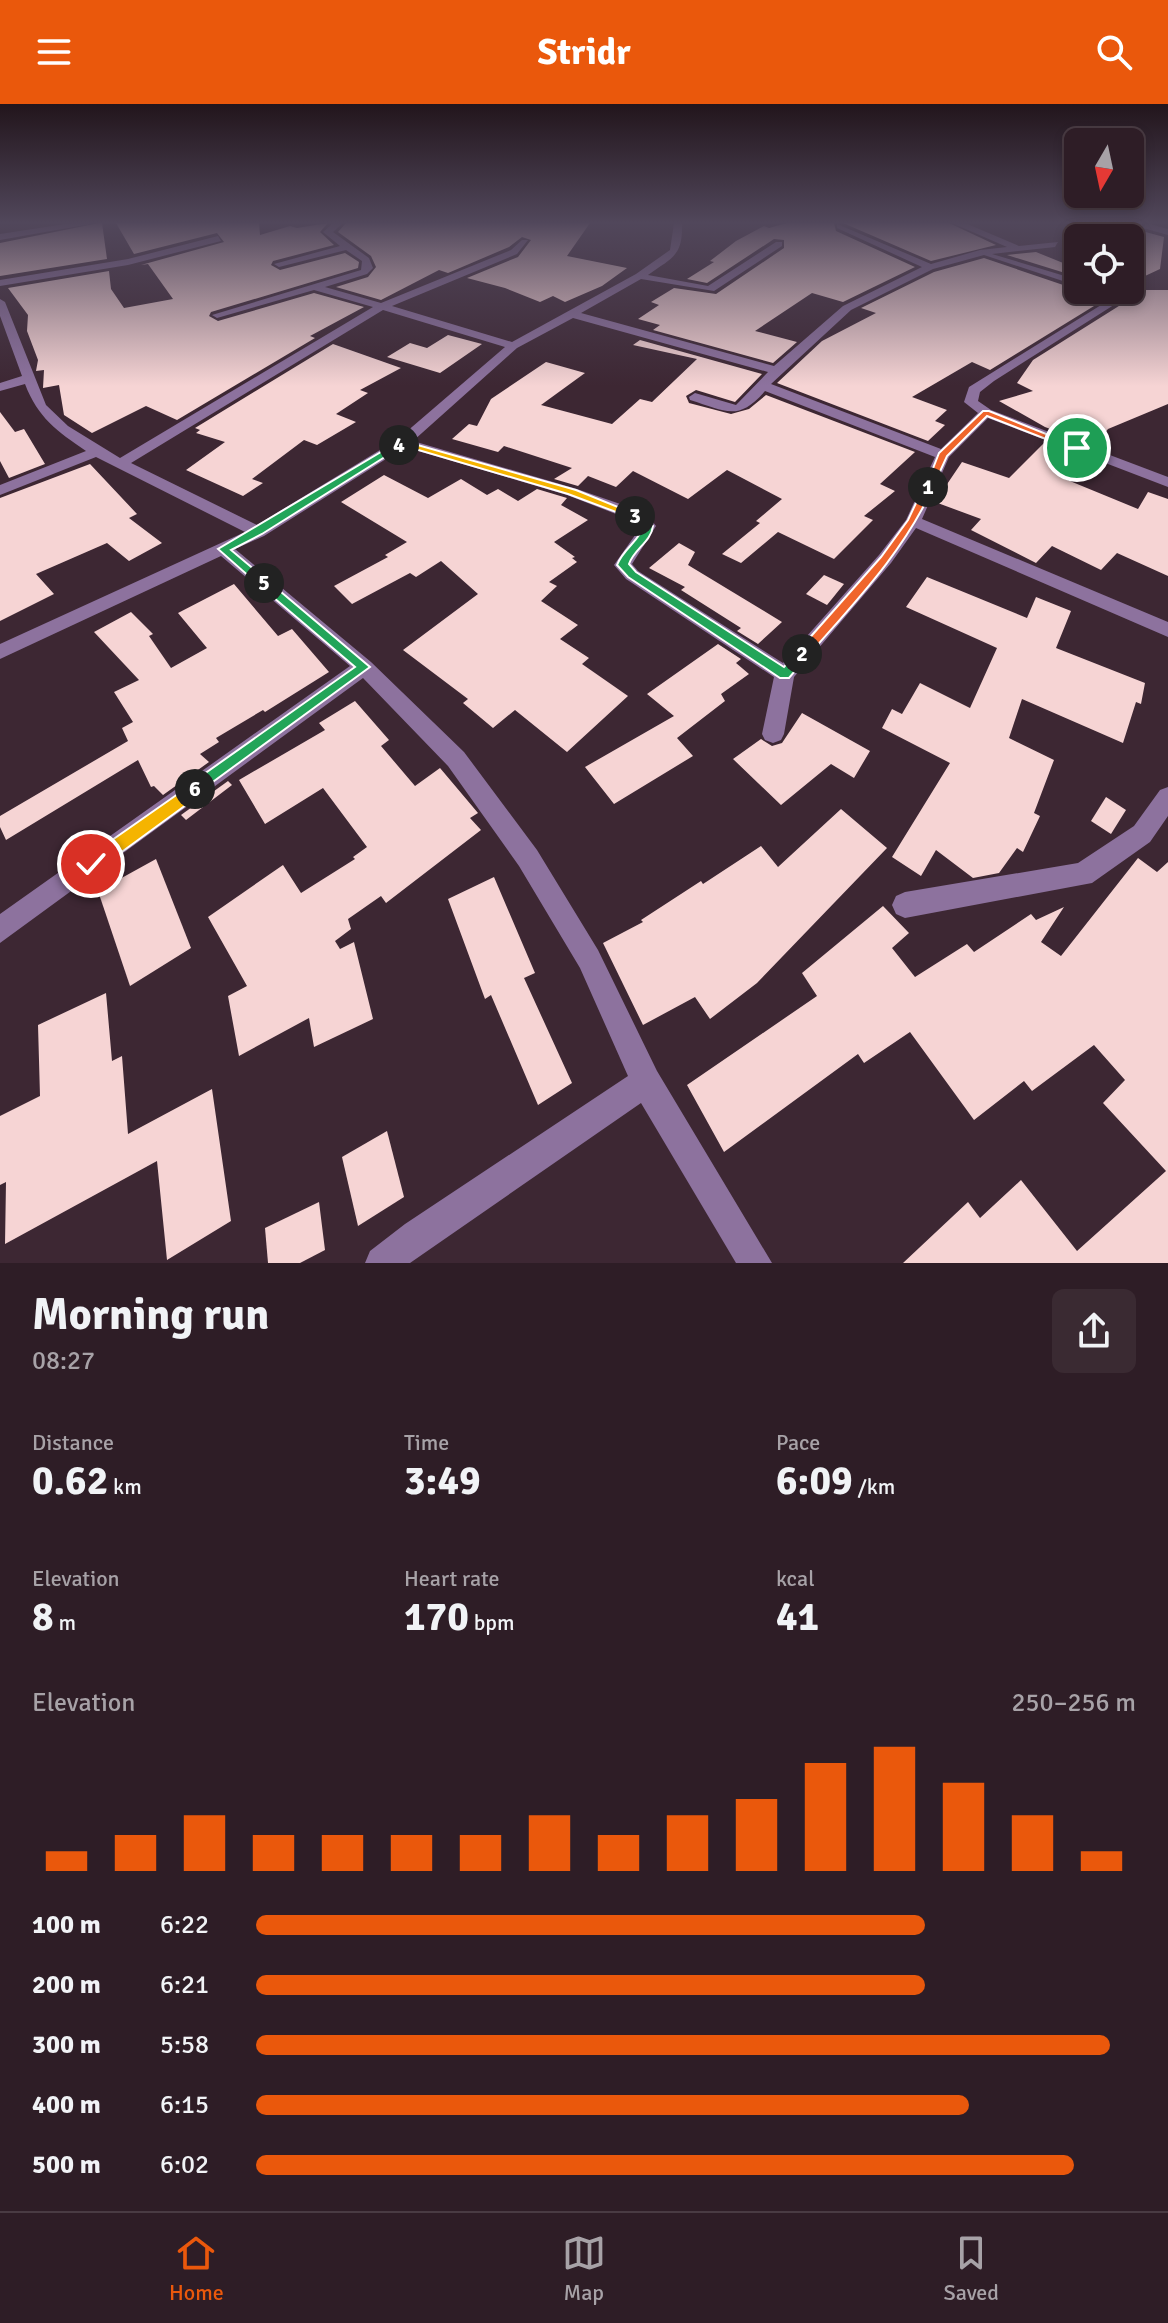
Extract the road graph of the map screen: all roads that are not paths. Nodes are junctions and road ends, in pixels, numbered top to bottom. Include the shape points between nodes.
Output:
1 (36, 277) edge
2 (343, 277) edge
3 (453, 277) edge
4 (638, 277) edge
5 (646, 277) edge
6 (728, 277) edge
7 (910, 277) edge
8 (0, 283) edge
9 (316, 287) junction
10 (0, 302) edge
11 (1110, 304) edge
12 (381, 307) junction
13 (572, 314) junction
14 (217, 315) dead end
15 (513, 346) junction
16 (776, 370) junction
17 (27, 379) junction
18 (764, 386) junction
19 (0, 387) edge
20 (695, 397) dead end
21 (986, 413) junction
22 (403, 442) junction
23 (97, 452) junction
24 (943, 455) junction
25 (120, 464) junction
26 (1168, 482) edge
27 (0, 490) edge
28 (913, 521) junction
29 (258, 532) junction
30 (224, 549) junction
31 (1168, 630) edge
32 (0, 652) edge
33 (364, 667) junction
34 (785, 674) junction
35 (773, 734) dead end
36 (1168, 797) edge
37 (905, 905) dead end
38 (0, 930) edge
39 (646, 1082) junction
40 (382, 1263) edge
41 (755, 1263) edge

1 - 8 street
2 - 9 street
3 - 12 street
4 - 13 street
5 - 6 street via 710,289
7 - 16 street via 847,308
9 - 12 street
9 - 14 street
10 - 17 street
11 - 21 street via 974,390 971,402
12 - 15 street
12 - 25 street
13 - 15 street
13 - 16 street
15 - 22 street
16 - 18 street
17 - 19 street
17 - 23 street via 40,406
18 - 20 street via 737,409
18 - 24 street
21 - 24 street
21 - 26 street
22 - 29 street
22 - 34 street via 640,517 647,534 628,552 623,565 632,575
23 - 25 street
23 - 27 street
24 - 28 street
25 - 29 street
28 - 31 street
28 - 34 street
29 - 30 street
30 - 32 street
30 - 33 street
33 - 38 street
33 - 39 street via 456,759 528,858 589,959
34 - 35 street
36 - 37 street via 1142,834 1083,874
39 - 40 street
39 - 41 street

